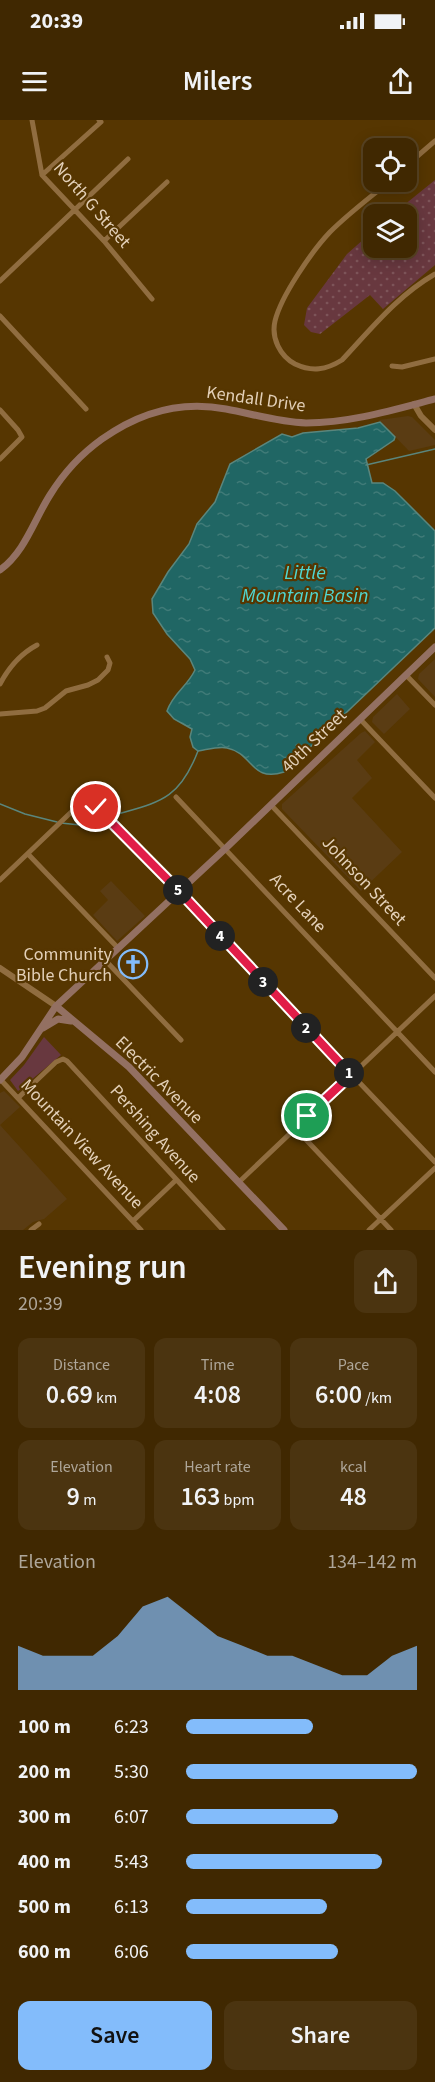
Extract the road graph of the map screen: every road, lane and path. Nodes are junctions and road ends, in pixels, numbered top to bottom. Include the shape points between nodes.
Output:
1 (32, 120) edge
2 (100, 121) edge
3 (435, 141) edge
4 (417, 157) edge
5 (128, 159) dead end
6 (42, 175) junction
7 (167, 182) dead end
8 (376, 192) edge
9 (75, 210) junction
10 (104, 241) junction
11 (435, 274) edge
12 (0, 281) edge
13 (152, 299) dead end
14 (0, 316) edge
15 (435, 359) edge
16 (392, 366) dead end
17 (435, 399) edge
18 (414, 404) junction
19 (86, 409) dead end
20 (0, 410) edge
21 (435, 430) edge
22 (0, 459) edge
23 (0, 570) edge
24 (37, 645) dead end
25 (435, 647) edge
26 (106, 657) dead end
27 (406, 675) junction
28 (0, 684) edge
29 (435, 705) edge
30 (0, 713) edge
31 (360, 718) junction
32 (176, 797) dead end
33 (435, 798) edge
34 (271, 805) junction
35 (225, 848) junction
36 (28, 854) junction
37 (0, 880) edge
38 (179, 891) junction
39 (118, 948) junction
40 (105, 960) junction
41 (0, 968) edge
42 (435, 978) edge
43 (435, 996) edge
44 (56, 1006) junction
45 (76, 1023) junction
46 (398, 1030) junction
47 (39, 1032) junction
48 (181, 1040) dead end
49 (435, 1072) edge
50 (351, 1075) junction
51 (0, 1080) edge
52 (18, 1098) junction
53 (295, 1128) junction
54 (435, 1162) edge
55 (435, 1168) edge
56 (177, 1180) junction
57 (239, 1182) junction
58 (381, 1219) junction
59 (133, 1221) junction
60 (39, 1224) dead end
61 (31, 1230) edge
62 (141, 1230) edge
63 (223, 1230) edge
64 (284, 1230) edge
65 (369, 1230) edge
66 (391, 1230) edge

1 - 6 street, North G Street
2 - 6 street
3 - 4 street
5 - 9 street
6 - 9 street, North G Street
7 - 10 street
8 - 11 street via 330,232 298,274 275,320 279,347 303,368 322,370 332,366 399,299
9 - 10 street, North G Street
9 - 12 street
10 - 13 street, North G Street
14 - 19 street
15 - 16 street
17 - 18 main road, Kendall Drive
18 - 21 street
18 - 23 main road, Kendall Drive via 321,423 276,420 202,405 175,406 144,415 107,436 76,462 50,495 19,550
20 - 22 street via 21,437
24 - 28 street via 13,663
25 - 27 main road, 40th Street
26 - 30 street via 108,669 93,683 66,691 42,710
27 - 29 street
27 - 31 main road, 40th Street
31 - 33 street
31 - 34 main road, 40th Street
32 - 35 street, Acre Lane
34 - 35 main road, 40th Street
34 - 42 street, Johnson Street
35 - 38 main road, 40th Street
35 - 46 street, Acre Lane
36 - 37 street
36 - 38 street via 87,797
36 - 39 street
38 - 39 main road, 40th Street
38 - 50 street
39 - 40 main road, 40th Street
40 - 44 main road, 40th Street
40 - 48 street
41 - 44 street, Electric Avenue
43 - 46 street
44 - 45 main road, Electric Avenue
44 - 47 main road, 40th Street
45 - 47 main road via 58,1019
45 - 57 main road, Electric Avenue via 129,1067
46 - 49 street, Acre Lane
46 - 50 street
47 - 51 main road, 40th Street
50 - 53 street
50 - 54 street
51 - 52 street, Mountain View Avenue
52 - 56 street, Pershing Avenue via 63,1059
52 - 59 street, Mountain View Avenue
53 - 57 street
53 - 58 street
55 - 58 street
56 - 59 street
56 - 63 street, Pershing Avenue
57 - 64 main road, Electric Avenue
58 - 65 street
58 - 66 street
59 - 62 street, Mountain View Avenue
60 - 61 street

